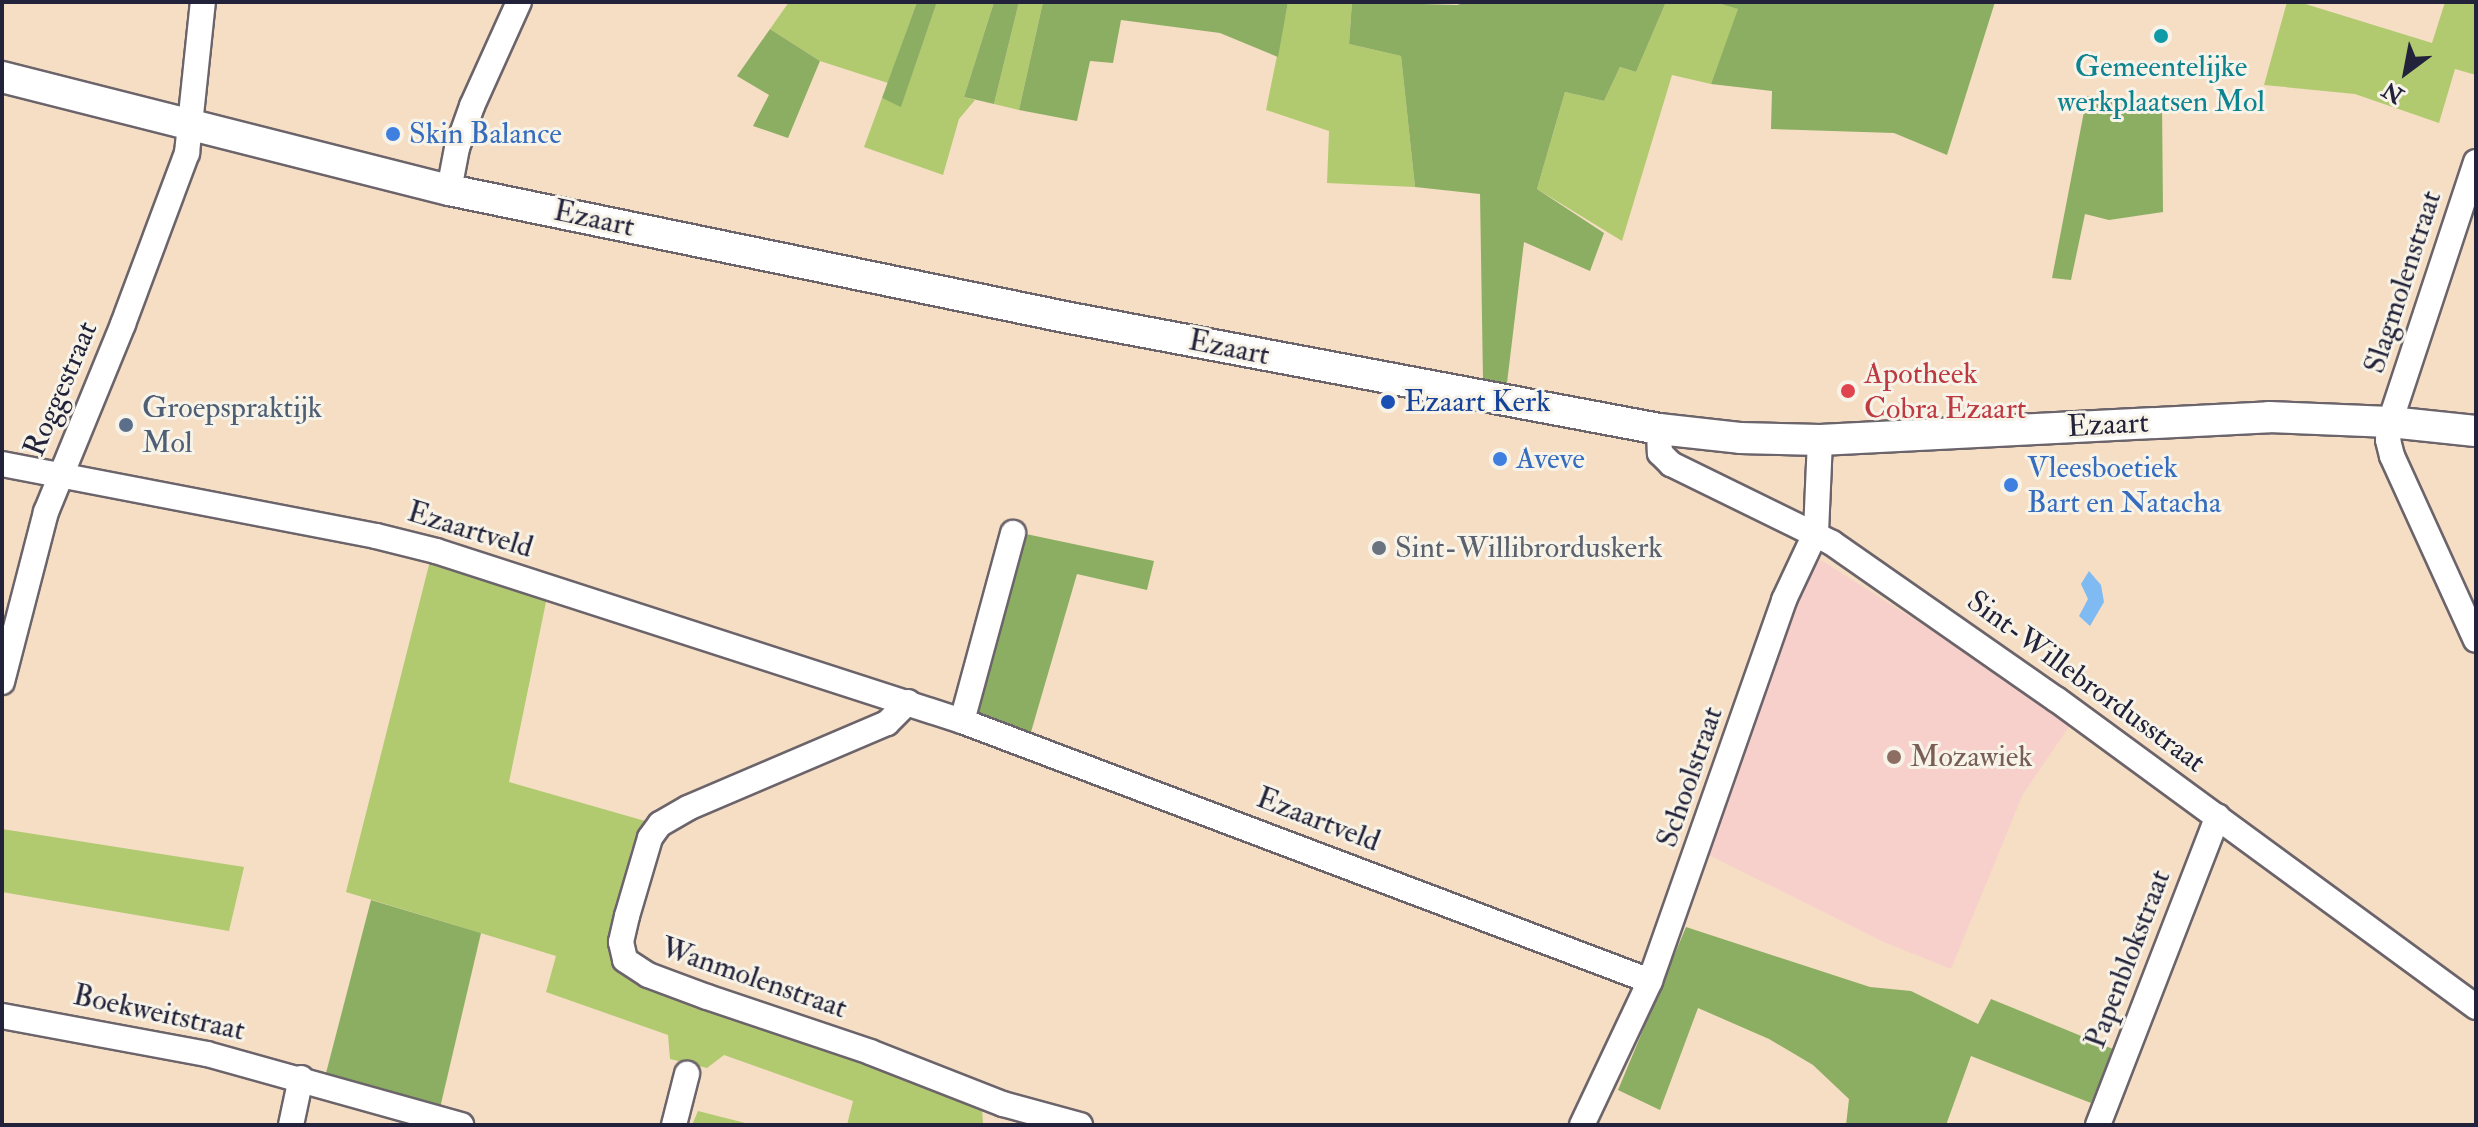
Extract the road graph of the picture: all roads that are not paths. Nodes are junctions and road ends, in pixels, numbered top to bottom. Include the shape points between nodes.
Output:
1 (203, 2) edge
2 (519, 2) edge
3 (2, 77) edge
4 (190, 125) junction
5 (2476, 162) edge
6 (449, 190) junction
7 (2390, 422) junction
8 (1659, 429) junction
9 (2476, 431) edge
10 (1820, 440) junction
11 (2, 464) edge
12 (59, 475) junction
13 (1816, 532) junction
14 (1013, 533) dead end
15 (2476, 640) edge
16 (2, 682) edge
17 (908, 702) junction
18 (962, 721) junction
19 (2218, 816) junction
20 (1650, 981) junction
21 (2476, 1007) edge
22 (2, 1016) edge
23 (687, 1074) dead end
24 (301, 1078) junction
25 (1000, 1114) edge
26 (291, 1125) edge
27 (461, 1125) edge
28 (674, 1125) edge
29 (1080, 1125) edge
30 (1582, 1125) edge
31 (2098, 1125) edge

1 - 4 street, Roggestraat
2 - 6 street via 472,106
3 - 4 main road, Ezaart
4 - 6 main road, Ezaart
4 - 12 street, Roggestraat via 187,153 171,196
5 - 7 street, Slagmolenstraat
6 - 8 main road, Ezaart via 1070,318
7 - 9 main road, Ezaart
7 - 10 main road, Ezaart via 2269,417
7 - 15 street via 2392,456
8 - 10 main road, Ezaart
8 - 13 street, Sint-Willebrordusstraat via 1660,453 1671,464
10 - 13 street, Schoolstraat
11 - 12 street, Ezaartveld
12 - 16 street, Roggestraat
12 - 17 street, Ezaartveld via 436,551
13 - 19 street, Sint-Willebrordusstraat
13 - 20 street, Schoolstraat via 1784,600
14 - 18 street
17 - 18 street, Ezaartveld
17 - 25 street, Wanmolenstraat via 878,727 660,824 650,838 621,942 625,960 648,975 870,1052
18 - 20 street, Ezaartveld
19 - 21 street, Sint-Willebrordusstraat
19 - 31 street, Papenblokstraat
20 - 30 street, Schoolstraat
22 - 24 street, Boekweitstraat via 207,1054
23 - 28 street
24 - 26 street
24 - 27 street, Boekweitstraat
25 - 29 street, Wanmolenstraat

